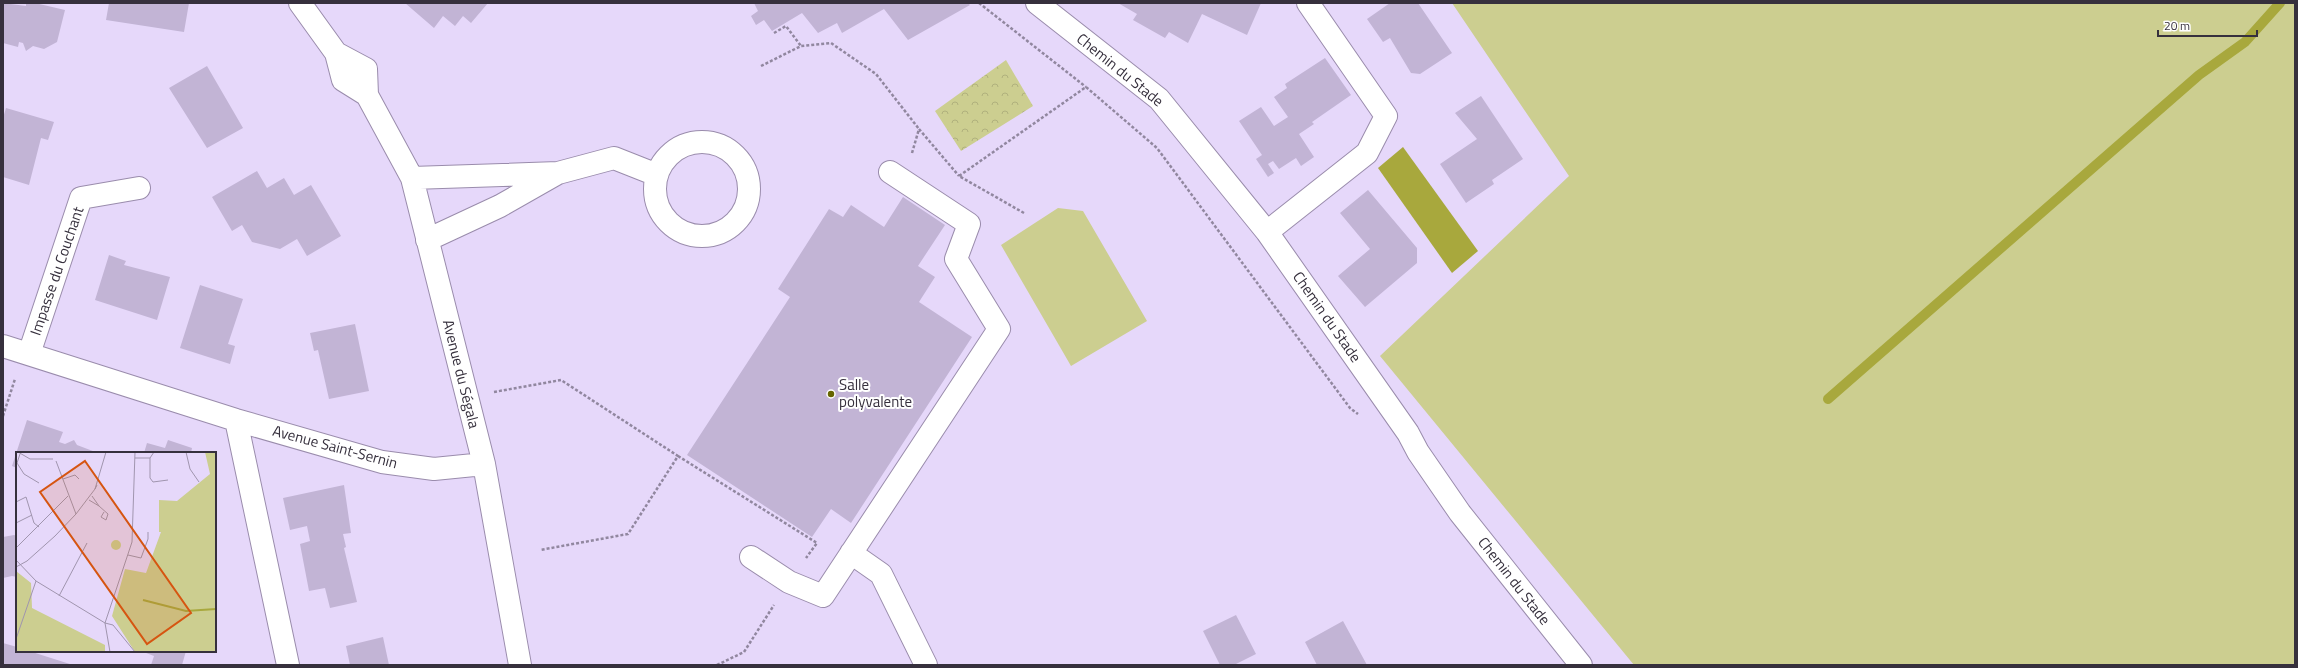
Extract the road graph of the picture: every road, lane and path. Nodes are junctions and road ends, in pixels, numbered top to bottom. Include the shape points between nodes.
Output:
1 (300, 3) edge
2 (979, 3) edge
3 (1036, 3) edge
4 (1308, 3) edge
5 (774, 33) dead end
6 (801, 46) junction
7 (761, 66) dead end
8 (1086, 87) junction
9 (919, 129) junction
10 (558, 173) junction
11 (658, 175) junction
12 (897, 176) joint
13 (959, 176) junction
14 (412, 178) junction
15 (139, 188) dead end
16 (1024, 213) dead end
17 (1267, 232) junction
18 (427, 240) junction
19 (3, 346) edge
20 (29, 354) junction
21 (492, 392) dead end
22 (3, 416) edge
23 (1362, 418) dead end
24 (236, 420) junction
25 (484, 464) junction
26 (540, 550) dead end
27 (851, 553) junction
28 (751, 557) dead end
29 (288, 665) edge
30 (520, 665) edge
31 (926, 665) edge
32 (1581, 665) edge

1 - 14 street, Avenue du Ségala via 336,53 343,80 367,95
2 - 8 path
3 - 17 street, Chemin du Stade via 1159,99
4 - 17 street via 1386,116 1367,153
5 - 6 path via 786,26
6 - 7 path
6 - 9 path via 831,44 876,74
8 - 13 path
8 - 23 path via 1157,148 1350,408
9 - 12 path
9 - 13 path
10 - 11 street via 614,158
10 - 14 street
10 - 18 street via 500,206
11 - 11 street via 655,191 662,213 672,226 683,232 699,236 713,235 728,229 741,216 748,201 750,190 747,174 736,156 722,146 706,142 678,149 665,160
12 - 27 street via 969,224 956,259 999,329
13 - 16 path
14 - 18 street, Avenue du Ségala
15 - 20 street, Impasse du Couchant via 81,198
17 - 32 street, Chemin du Stade via 1408,433 1460,513
18 - 25 street, Avenue du Ségala
19 - 20 street, Avenue Saint-Sernin
20 - 22 path via 14,381
20 - 24 street, Avenue Saint-Sernin
21 - 26 path via 561,380 678,456 628,534
24 - 25 street, Avenue Saint-Sernin via 382,462 434,469
24 - 29 street
25 - 30 street, Avenue du Ségala
27 - 28 street via 823,596 789,582
27 - 31 street via 881,574

